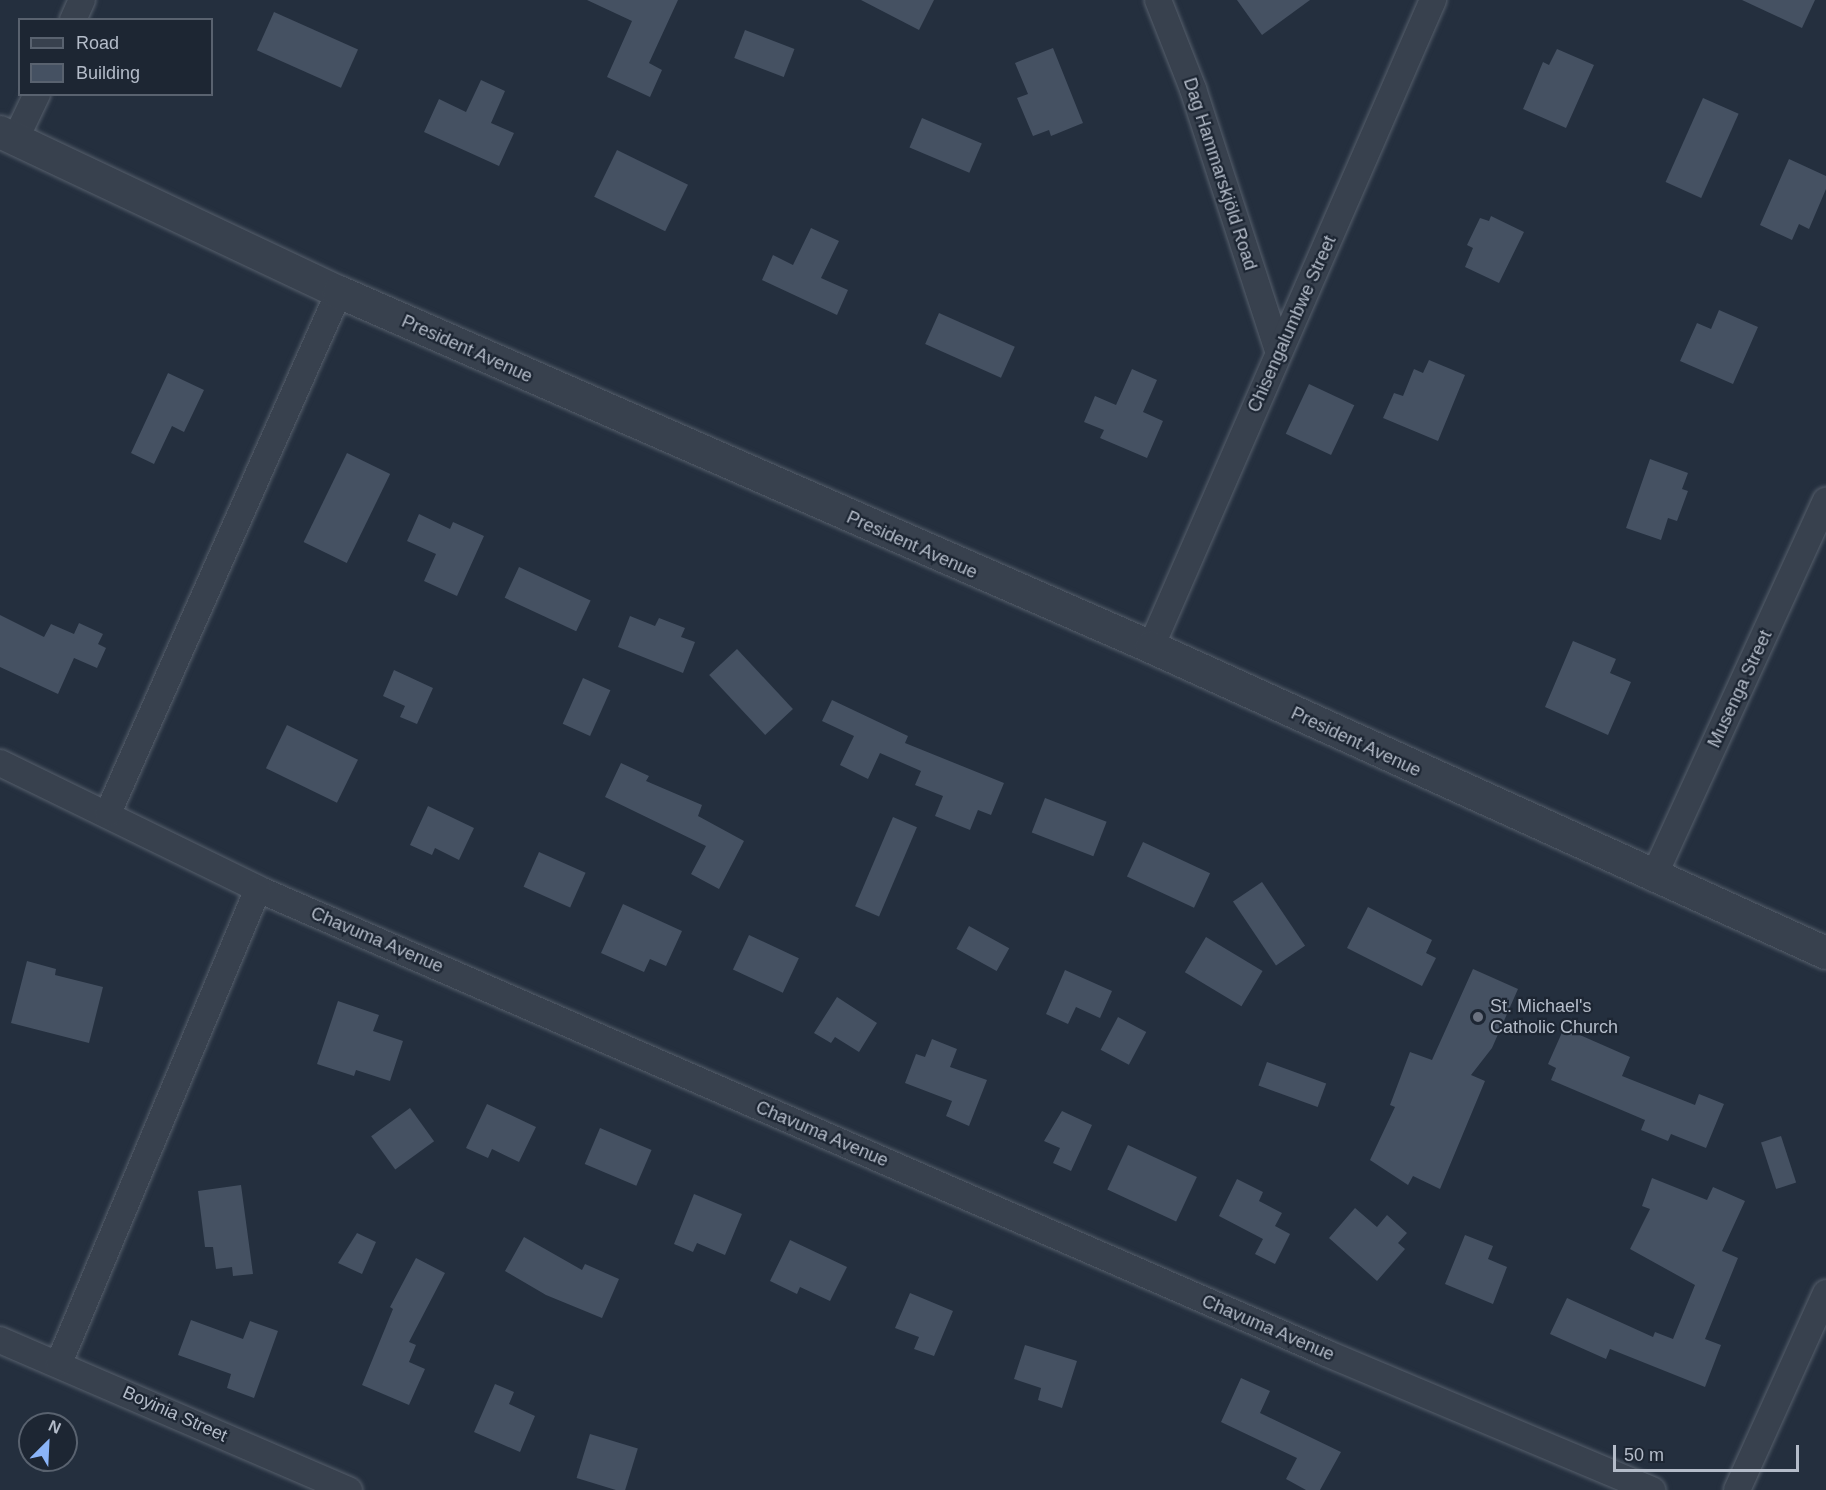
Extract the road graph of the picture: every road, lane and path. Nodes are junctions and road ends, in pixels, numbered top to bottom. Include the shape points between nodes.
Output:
1 (82, 0) edge
2 (1158, 0) edge
3 (1431, 0) edge
4 (74, 18) edge
5 (36, 96) edge
6 (8, 135) edge
7 (339, 292) junction
8 (1278, 351) junction
9 (1826, 501) edge
10 (1153, 642) junction
11 (0, 763) edge
12 (108, 813) junction
13 (1653, 878) junction
14 (258, 889) junction
15 (1826, 954) edge
16 (1826, 1293) edge
17 (0, 1340) edge
18 (59, 1363) junction
19 (349, 1490) edge
20 (1652, 1490) edge
21 (1737, 1490) edge

1 - 4 street
2 - 8 street, Dag Hammarskjöld Road via 1193,89
3 - 8 street
3 - 10 street, Chisengalumbwe Street
5 - 6 street
6 - 7 street, President Avenue
7 - 10 street, President Avenue
7 - 12 street
8 - 10 street
9 - 13 street, Musenga Street
10 - 13 street, President Avenue
11 - 12 street, Chavuma Avenue
12 - 14 street, Chavuma Avenue
13 - 15 street, President Avenue
14 - 18 street
14 - 20 street, Chavuma Avenue via 1326,1353
16 - 21 street
17 - 18 street, Boyinia Street
18 - 19 street, Boyinia Street

